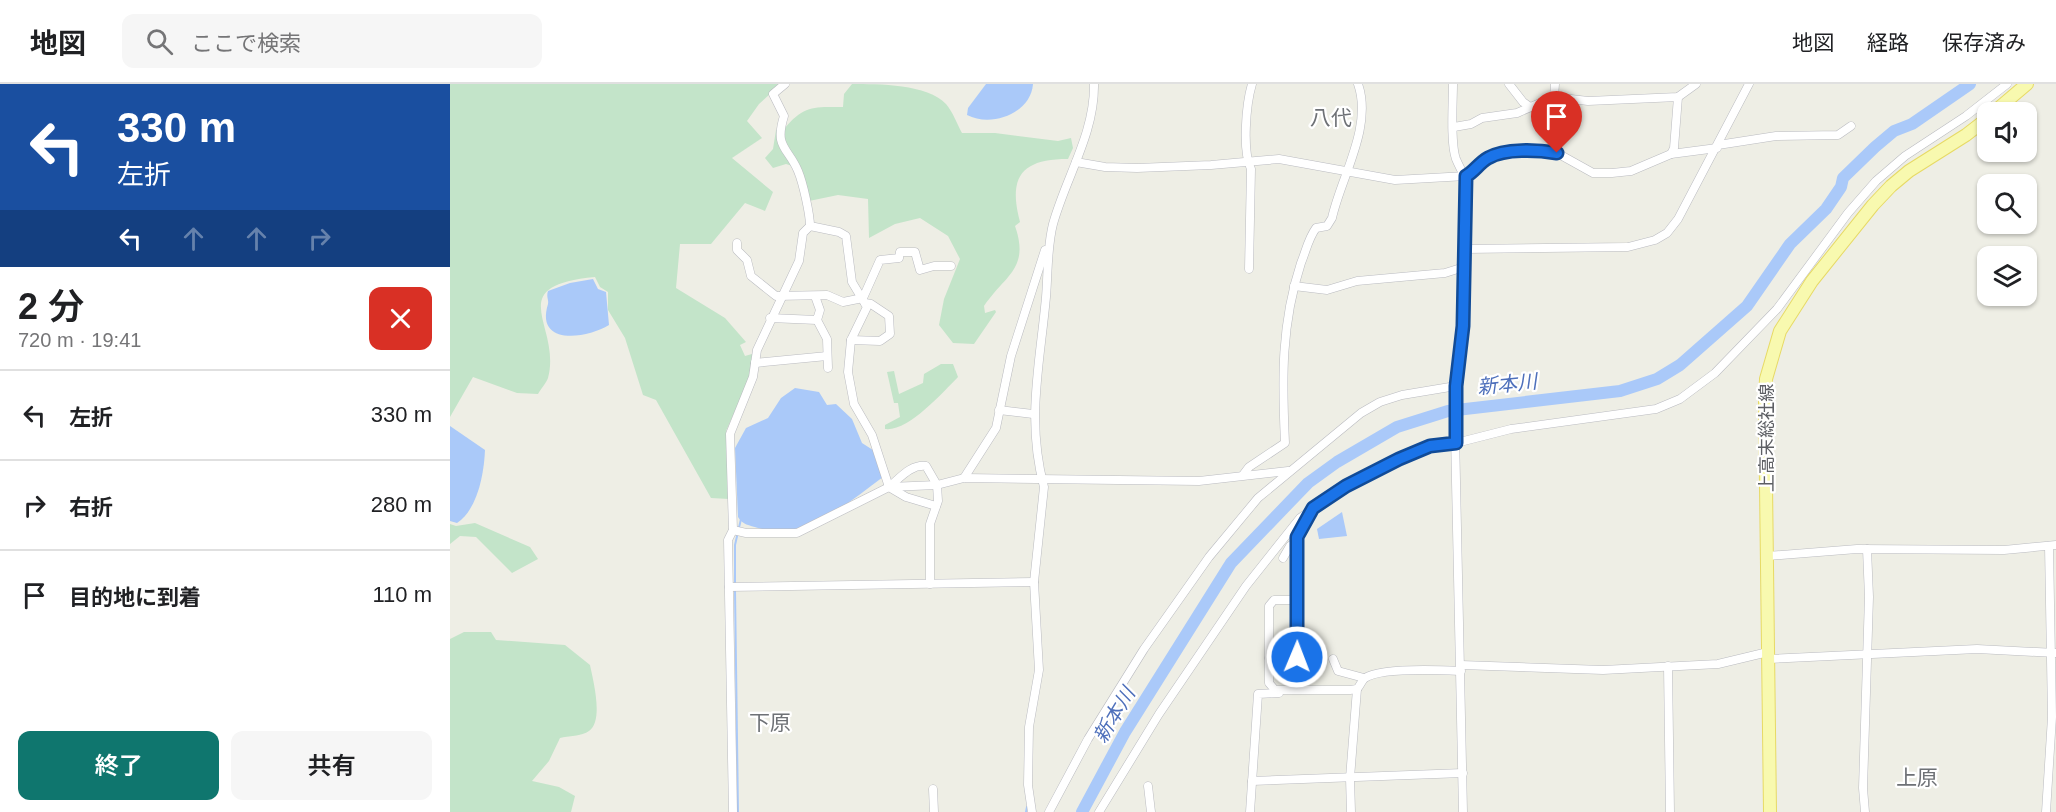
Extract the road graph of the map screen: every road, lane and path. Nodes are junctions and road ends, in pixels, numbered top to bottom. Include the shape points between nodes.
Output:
1 (785, 84) edge
2 (1094, 84) edge
3 (1252, 84) edge
4 (1358, 84) edge
5 (1453, 84) edge
6 (1509, 84) edge
7 (1555, 84) edge
8 (1696, 84) edge
9 (1749, 84) edge
10 (2007, 84) edge
11 (2027, 84) edge
12 (1678, 97) junction
13 (1554, 98) junction
14 (2006, 102) edge
15 (1530, 107) junction
16 (1454, 126) junction
17 (1851, 126) dead end
18 (1977, 126) edge
19 (1717, 146) junction
20 (1671, 154) junction
21 (1247, 160) junction
22 (1076, 162) junction
23 (1347, 172) junction
24 (1466, 176) junction
25 (810, 226) junction
26 (736, 243) dead end
27 (1049, 247) junction
28 (1465, 249) junction
29 (951, 266) dead end
30 (1464, 267) junction
31 (1250, 269) dead end
32 (1294, 286) junction
33 (815, 296) junction
34 (780, 297) junction
35 (864, 300) junction
36 (770, 318) junction
37 (817, 320) junction
38 (851, 340) junction
39 (827, 356) junction
40 (755, 363) junction
41 (828, 368) dead end
42 (1456, 389) junction
43 (999, 410) junction
44 (1034, 414) junction
45 (1456, 443) junction
46 (1288, 471) junction
47 (1243, 475) junction
48 (1041, 477) junction
49 (964, 478) junction
50 (937, 485) junction
51 (889, 487) junction
52 (936, 506) junction
53 (1313, 508) junction
54 (733, 530) junction
55 (1297, 541) junction
56 (2052, 546) edge
57 (1867, 549) junction
58 (1767, 556) junction
59 (1283, 558) dead end
60 (1034, 582) junction
61 (930, 584) junction
62 (729, 587) junction
63 (1298, 600) junction
64 (1867, 653) junction
65 (2053, 653) edge
66 (1768, 656) junction
67 (1269, 658) junction
68 (1333, 659) dead end
69 (1668, 666) junction
70 (1461, 668) junction
71 (1364, 678) junction
72 (1357, 689) junction
73 (1307, 690) junction
74 (2053, 756) edge
75 (1463, 773) junction
76 (1350, 778) junction
77 (1252, 782) junction
78 (1148, 786) dead end
79 (933, 789) dead end
80 (733, 812) edge
81 (933, 812) edge
82 (1032, 812) edge
83 (1049, 812) edge
84 (1099, 812) edge
85 (1151, 812) edge
86 (1250, 812) edge
87 (1351, 812) edge
88 (1463, 812) edge
89 (1670, 812) edge
90 (1770, 812) edge
91 (1865, 812) edge
92 (2046, 812) edge

1 - 25 street via 773,94 784,116 781,142 797,169
2 - 22 street via 1093,114
3 - 21 street via 1248,96
4 - 23 street via 1359,135
5 - 16 street
6 - 15 street
7 - 13 street
8 - 12 street
9 - 19 street
10 - 45 street via 1905,156 1865,192 1777,309 1715,373 1680,399 1656,409 1511,429
11 - 14 main road
12 - 13 street via 1588,101
12 - 20 street
13 - 15 street
15 - 16 street
16 - 24 street via 1456,159
17 - 19 street via 1838,135 1776,136
18 - 58 main road, 上高末総社線 via 1909,171 1873,205 1812,281 1780,331 1766,380
19 - 20 street
19 - 28 street via 1678,219 1666,233 1649,243 1613,248
20 - 24 street via 1631,171 1593,173 1557,153 1500,154 1488,158
21 - 22 street via 1137,168
21 - 23 street via 1279,159
21 - 31 street via 1251,169
22 - 27 street via 1053,224
23 - 24 street via 1395,180
23 - 32 street via 1327,226 1316,228 1310,236
24 - 28 street
25 - 34 street via 802,233 799,261
25 - 35 street via 846,237 852,282
26 - 34 street via 751,276
27 - 43 street via 1017,337
27 - 44 street
28 - 30 street
29 - 35 street via 920,270 915,252 900,252 899,258 880,260
30 - 32 street via 1445,273 1357,281 1327,290
30 - 42 street
32 - 47 street via 1282,362 1285,443
33 - 34 street
33 - 35 street via 827,295 843,302
33 - 37 street via 820,310
34 - 36 street
35 - 38 street via 867,307
35 - 38 street via 889,316 891,334 880,341
36 - 37 street
36 - 40 street
37 - 39 street via 827,339
38 - 51 street via 847,361 850,390 872,435
39 - 40 street
39 - 41 street
40 - 54 street via 730,434
42 - 45 street
42 - 46 street via 1402,395 1380,402
43 - 44 street
43 - 49 street via 996,428
44 - 48 street
45 - 53 street via 1430,446 1399,459
45 - 70 street
46 - 47 street
46 - 83 street via 1237,522 1182,595 1119,688
47 - 48 street via 1199,481
48 - 49 street
48 - 60 street via 1043,515
49 - 50 street
50 - 51 street
50 - 51 street via 926,466 920,466
50 - 52 street
51 - 52 street
51 - 54 street via 797,533
52 - 61 street via 930,524
53 - 55 street
53 - 84 street via 1300,518 1246,586
54 - 62 street via 728,540
55 - 59 street
55 - 63 street
56 - 57 street via 2004,550
56 - 65 street
57 - 58 street
57 - 64 street
58 - 66 main road, 上高末総社線
60 - 61 street
60 - 82 street via 1039,670 1029,727 1028,785
61 - 62 street
62 - 80 street
63 - 67 street via 1271,602
63 - 67 street via 1297,657
64 - 65 street via 1980,649
64 - 66 street
64 - 91 street
65 - 74 street
66 - 69 street
66 - 90 main road, 上高末総社線
67 - 73 street via 1270,687
68 - 71 street via 1338,671
69 - 70 street via 1603,670
69 - 89 street
70 - 71 street via 1405,670
70 - 75 street
71 - 72 street
72 - 73 street
72 - 76 street
73 - 77 street via 1258,694
74 - 92 street
75 - 76 street
75 - 88 street
76 - 77 street
76 - 87 street
77 - 86 street
78 - 85 street
79 - 81 street

